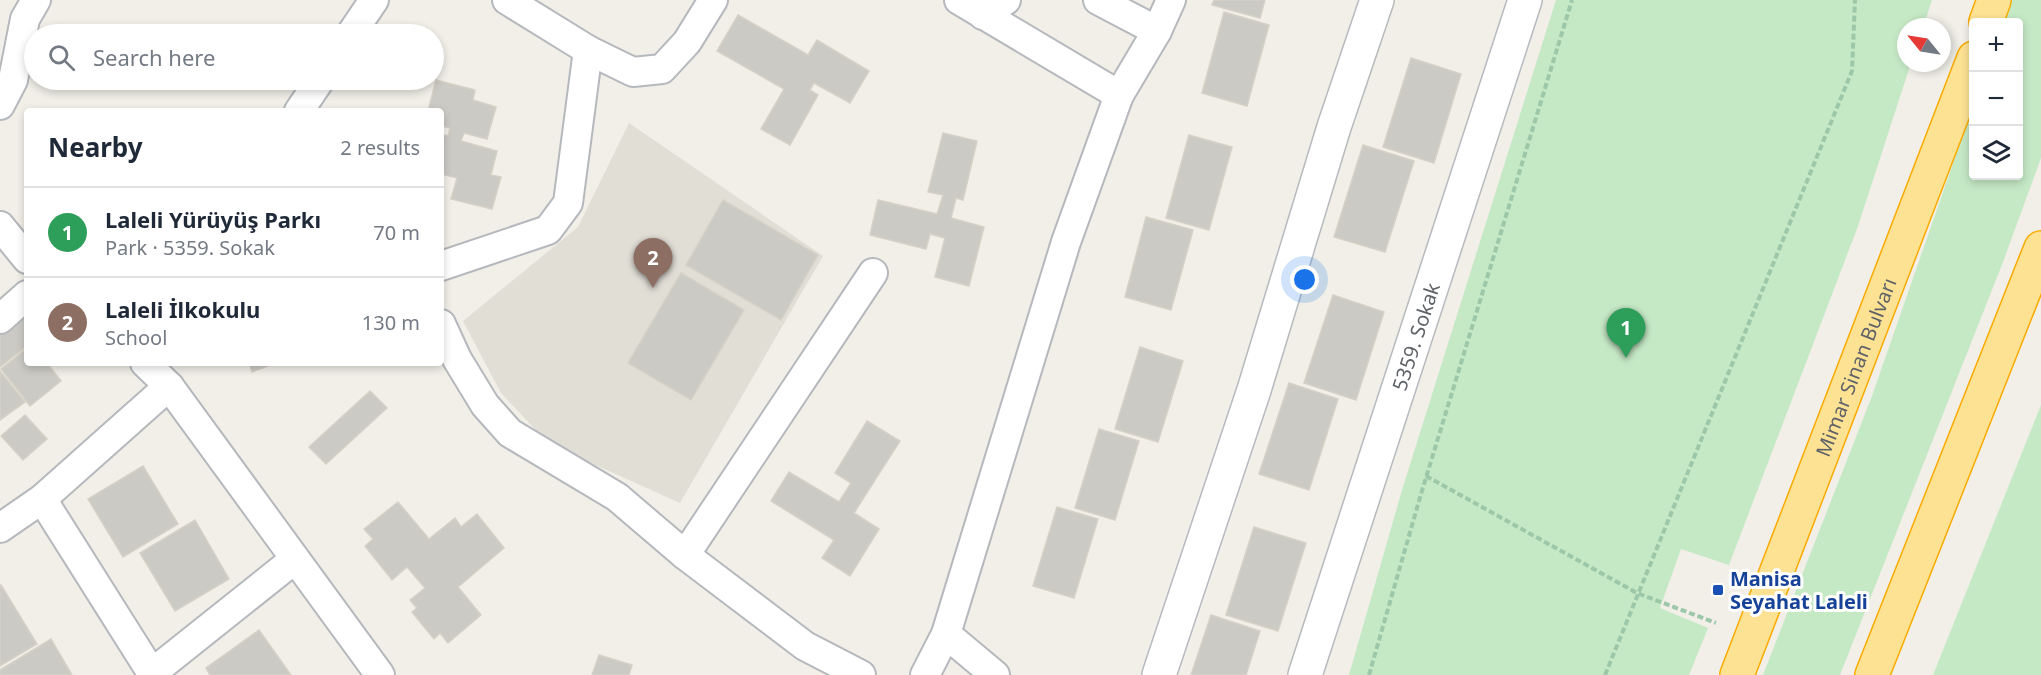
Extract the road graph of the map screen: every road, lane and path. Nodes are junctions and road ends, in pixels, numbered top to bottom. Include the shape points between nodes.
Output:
1 (374, 0) edge
2 (507, 0) edge
3 (713, 0) edge
4 (960, 0) edge
5 (1098, 0) edge
6 (1171, 0) edge
7 (1377, 0) edge
8 (1526, 0) edge
9 (1572, 0) edge
10 (1855, 0) edge
11 (1983, 0) edge
12 (1994, 0) edge
13 (26, 6) edge
14 (995, 8) edge
15 (1979, 18) edge
16 (1987, 18) edge
17 (358, 24) edge
18 (1157, 31) junction
19 (588, 50) junction
20 (1969, 71) edge
21 (313, 90) edge
22 (1119, 94) junction
23 (0, 105) edge
24 (301, 108) edge
25 (0, 226) edge
26 (2041, 248) edge
27 (24, 255) edge
28 (444, 265) edge
29 (873, 273) dead end
30 (2033, 297) edge
31 (24, 298) edge
32 (0, 319) edge
33 (444, 331) edge
34 (148, 366) edge
35 (169, 386) junction
36 (1426, 476) junction
37 (42, 499) junction
38 (0, 528) edge
39 (685, 555) junction
40 (295, 559) junction
41 (1637, 593) junction
42 (1716, 623) dead end
43 (946, 634) junction
44 (152, 674) edge
45 (380, 675) edge
46 (861, 675) edge
47 (925, 675) edge
48 (995, 675) edge
49 (1159, 675) edge
50 (1305, 675) edge
51 (1369, 675) edge
52 (1605, 675) edge
53 (1737, 675) edge
54 (1872, 675) edge

1 - 17 street
2 - 19 street
3 - 19 street via 687,42 662,69 633,72
4 - 14 street
5 - 18 street
6 - 18 street
7 - 49 street
8 - 50 street, 5359. Sokak
9 - 36 path
10 - 41 path via 1852,71
11 - 15 street
12 - 16 highway
13 - 23 street via 13,80
14 - 22 street
18 - 22 street
19 - 28 street via 568,203 548,230
20 - 53 highway, Mimar Sinan Bulvarı
21 - 24 street
22 - 43 street via 1066,242
25 - 27 street
26 - 30 highway
29 - 39 street
30 - 54 highway
31 - 32 street
33 - 39 street via 485,405 510,433 617,497
34 - 35 street
35 - 37 street
35 - 40 street
36 - 41 path
36 - 51 path
37 - 38 street
37 - 44 street
39 - 46 street via 805,646
40 - 44 street
40 - 45 street
41 - 42 path
41 - 52 path
43 - 47 street
43 - 48 street

